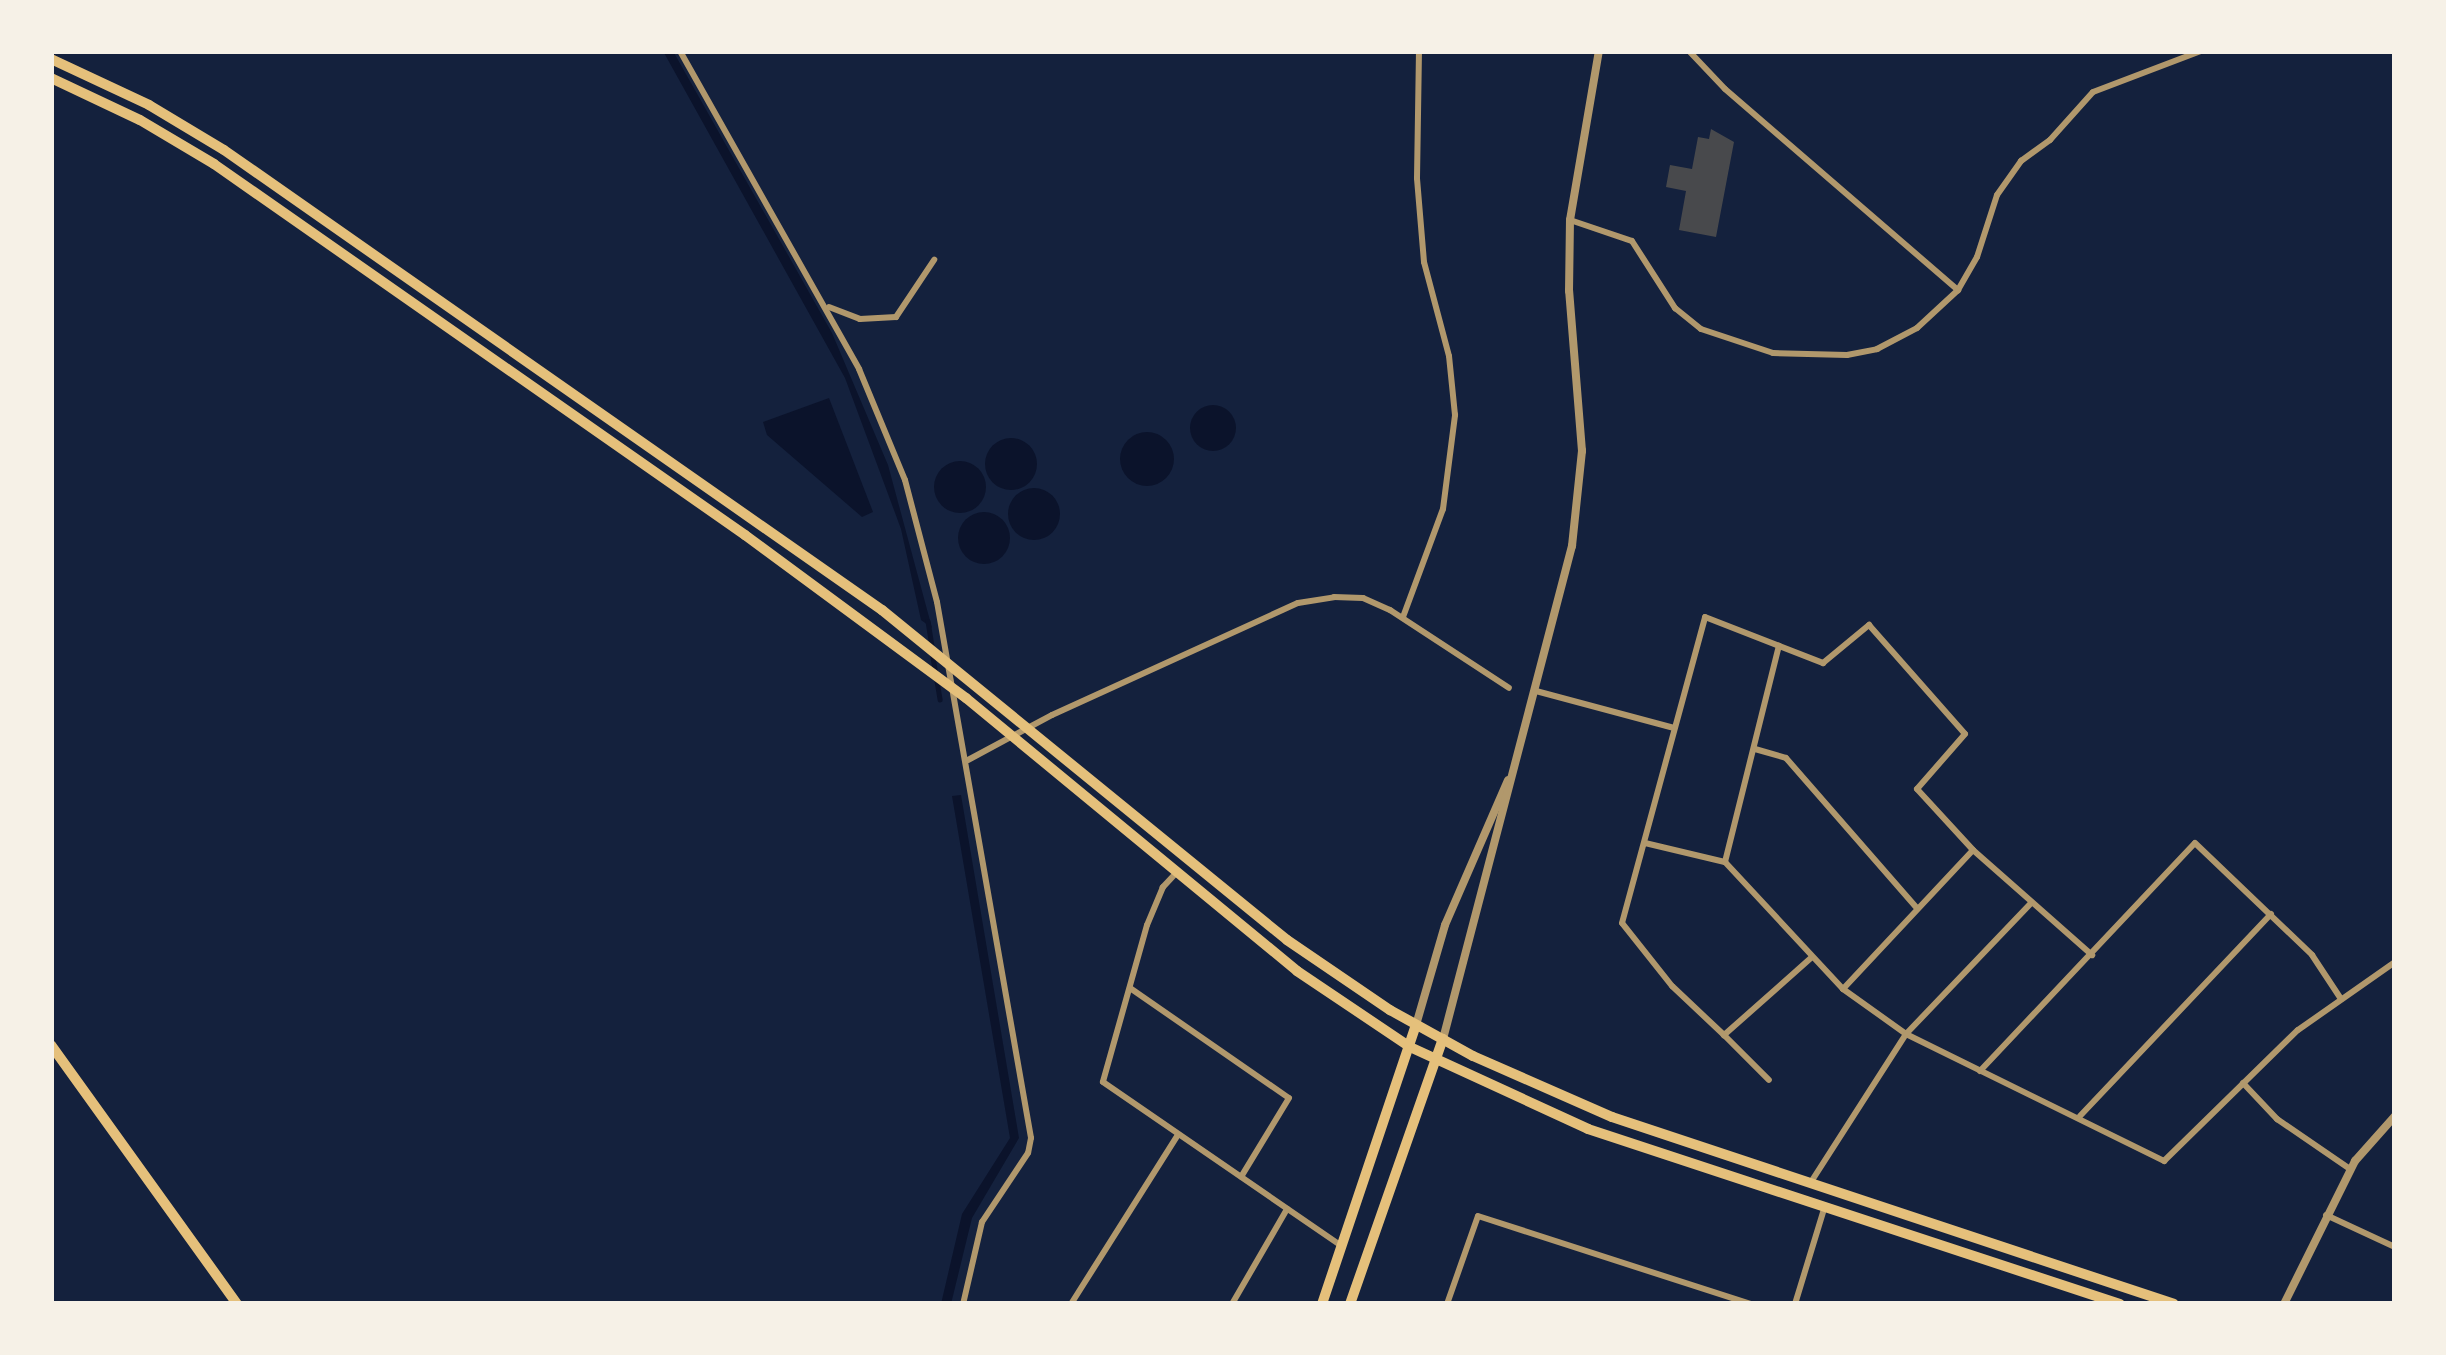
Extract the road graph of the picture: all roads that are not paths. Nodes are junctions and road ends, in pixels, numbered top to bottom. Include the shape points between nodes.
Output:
1 (680, 51) edge
2 (1419, 51) edge
3 (1598, 51) edge
4 (1689, 51) edge
5 (2200, 51) edge
6 (51, 59) edge
7 (51, 78) edge
8 (1570, 220) junction
9 (934, 260) dead end
10 (1958, 290) junction
11 (825, 305) junction
12 (1402, 618) junction
13 (1779, 646) junction
14 (1509, 688) dead end
15 (1536, 691) junction
16 (1674, 728) junction
17 (1755, 749) junction
18 (967, 761) junction
19 (1516, 762) junction
20 (1645, 843) junction
21 (1973, 850) junction
22 (1725, 862) junction
23 (1177, 872) junction
24 (2032, 902) junction
25 (1917, 908) junction
26 (2271, 914) junction
27 (2092, 955) junction
28 (1812, 957) junction
29 (2395, 962) edge
30 (1130, 988) junction
31 (1844, 989) junction
32 (2341, 999) junction
33 (1416, 1025) junction
34 (1906, 1034) junction
35 (1724, 1036) junction
36 (1443, 1039) junction
37 (51, 1046) edge
38 (1410, 1047) junction
39 (1435, 1061) junction
40 (1980, 1071) junction
41 (1769, 1080) dead end
42 (2243, 1083) junction
43 (2080, 1116) junction
44 (2395, 1116) edge
45 (1178, 1135) junction
46 (2350, 1169) junction
47 (1241, 1178) junction
48 (1811, 1182) junction
49 (1825, 1206) junction
50 (1287, 1209) junction
51 (2326, 1215) junction
52 (1343, 1247) junction
53 (2395, 1247) edge
54 (1735, 1302) edge
55 (237, 1304) edge
56 (963, 1304) edge
57 (1071, 1304) edge
58 (1232, 1304) edge
59 (1322, 1304) edge
60 (1350, 1304) edge
61 (1447, 1304) edge
62 (1751, 1304) edge
63 (1795, 1304) edge
64 (2120, 1304) edge
65 (2174, 1304) edge
66 (2284, 1304) edge

1 - 11 street
2 - 12 street via 1424,262 1455,415 1443,509
3 - 8 street
4 - 10 street
5 - 10 street via 2093,92 2020,161 1997,194
6 - 33 main road via 224,150 755,521 921,640 1287,940
7 - 23 main road via 214,164 745,535 883,634
8 - 10 street via 1631,241 1685,320 1773,353 1877,349
8 - 15 street via 1582,475
9 - 11 street via 896,316 860,319
11 - 18 street via 905,480
12 - 14 street
12 - 18 street via 1363,598 1298,603
13 - 16 street via 1705,617
13 - 17 street
13 - 21 street via 1823,663 1869,625 1965,734 1917,789
15 - 16 street
15 - 19 street
16 - 20 street
17 - 22 street
17 - 25 street via 1786,758
18 - 56 street via 1030,1138 982,1222
19 - 33 street via 1445,925
19 - 36 street
20 - 22 street
20 - 35 street via 1622,923
21 - 24 street
21 - 25 street
22 - 28 street
23 - 30 street via 1147,925
23 - 38 main road via 1297,971
24 - 27 street
24 - 34 street
25 - 31 street
26 - 27 street via 2195,844
26 - 32 street
26 - 43 street
27 - 40 street
28 - 31 street
28 - 35 street
29 - 32 street
30 - 45 street via 1103,1082
30 - 47 street via 1288,1098
31 - 34 street
32 - 42 street
33 - 36 main road
33 - 38 main road
34 - 40 street
34 - 48 street
35 - 41 street
36 - 39 main road
36 - 48 main road via 1612,1117
37 - 55 main road
38 - 39 main road
38 - 52 main road
39 - 49 main road via 1588,1129
39 - 60 main road
40 - 43 street
42 - 43 street via 2164,1161
42 - 46 street via 2276,1119
44 - 46 street
45 - 47 street
45 - 57 street
46 - 51 street
47 - 50 street
48 - 65 main road
49 - 63 street
49 - 64 main road
50 - 52 street
50 - 58 street
51 - 53 street
51 - 66 street
52 - 59 main road
54 - 61 street via 1478,1216
54 - 62 street

